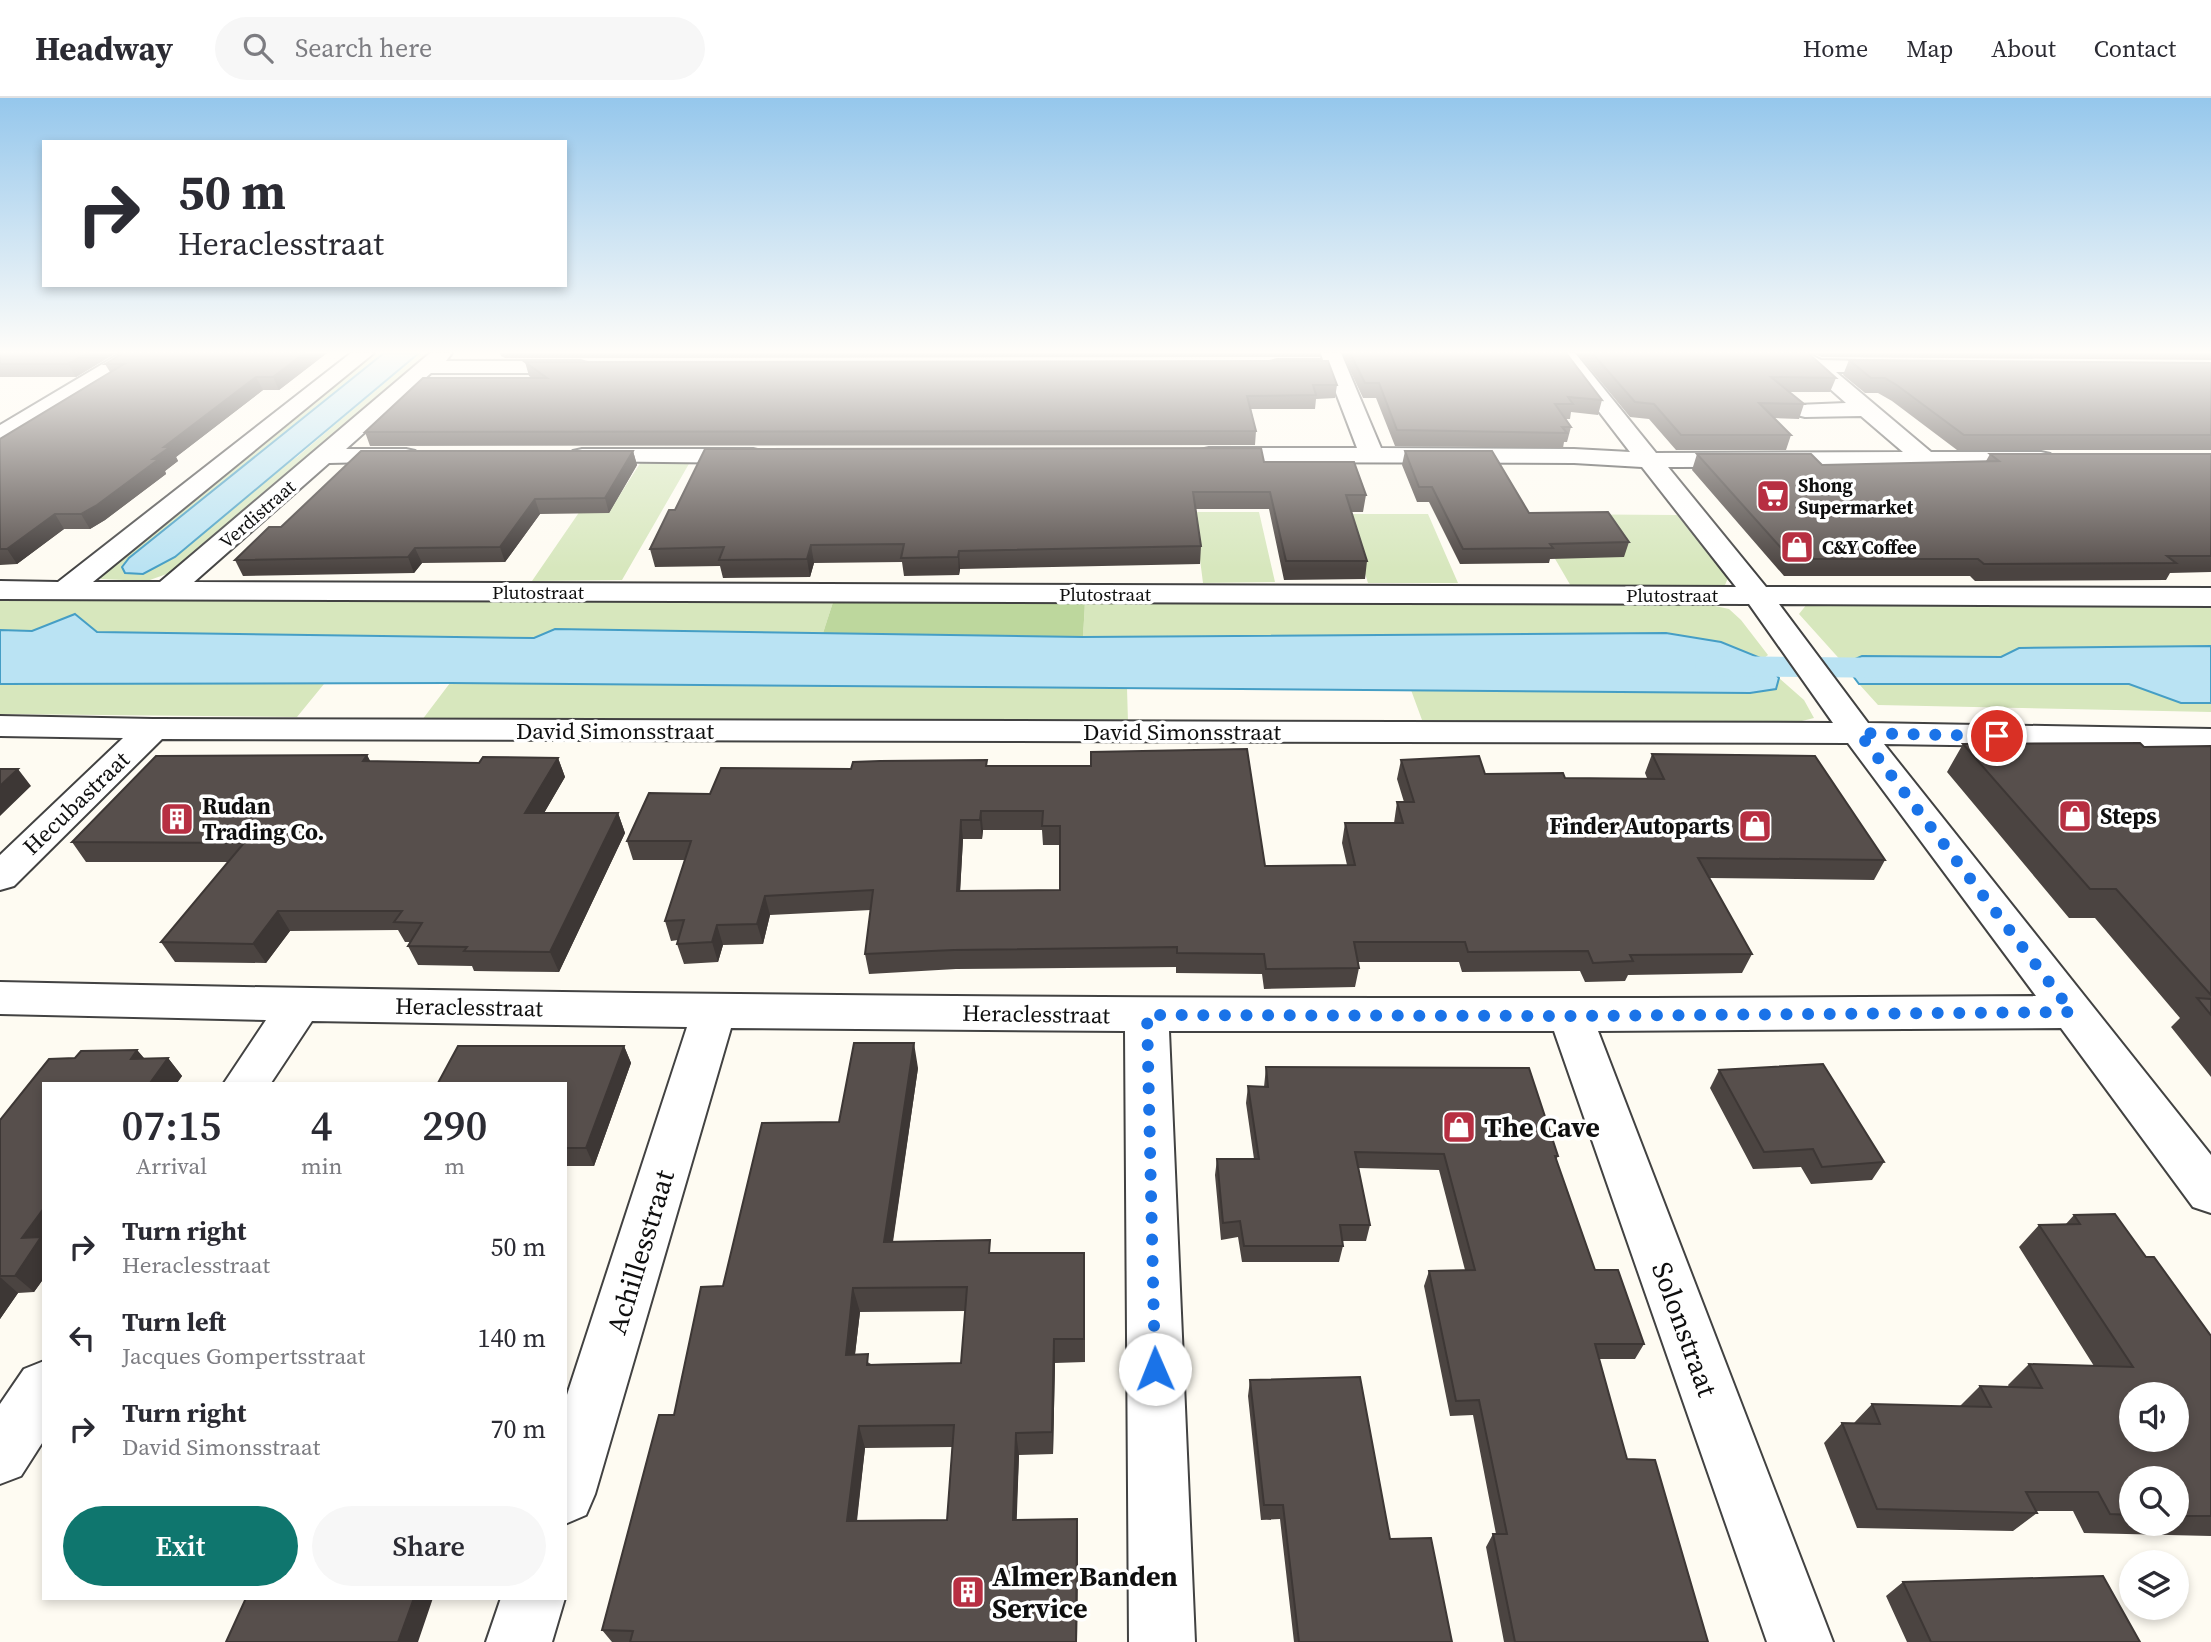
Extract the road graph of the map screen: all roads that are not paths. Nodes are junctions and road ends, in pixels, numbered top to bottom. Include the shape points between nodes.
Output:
1 (16, 425) edge
2 (273, 425) edge
3 (360, 425) edge
4 (1360, 425) edge
5 (1622, 425) edge
6 (1885, 425) edge
7 (0, 435) edge
8 (1191, 455) edge
9 (1372, 455) junction
10 (325, 456) junction
11 (422, 456) edge
12 (562, 456) edge
13 (772, 456) edge
14 (1925, 459) junction
15 (2061, 459) edge
16 (1650, 460) junction
17 (0, 590) edge
18 (65, 590) junction
19 (167, 591) junction
20 (2211, 597) edge
21 (1764, 605) junction
22 (1851, 722) junction
23 (0, 726) edge
24 (153, 729) junction
25 (2211, 738) edge
26 (0, 877) edge
27 (0, 998) edge
28 (299, 1006) junction
29 (714, 1010) junction
30 (2072, 1012) junction
31 (1147, 1015) junction
32 (1570, 1016) junction
33 (248, 1082) edge
34 (2211, 1192) edge
35 (42, 1392) edge
36 (0, 1455) edge
37 (567, 1488) edge
38 (532, 1600) edge
39 (520, 1642) edge
40 (1162, 1642) edge
41 (1800, 1642) edge

1 - 7 street
2 - 18 street
3 - 10 street, Verdistraat
4 - 9 street
5 - 16 street
6 - 14 street
8 - 9 street
9 - 16 street
10 - 11 street
10 - 19 street, Verdistraat
12 - 13 street
14 - 15 street
14 - 16 street
16 - 21 street
17 - 18 street, Plutostraat
18 - 19 street, Plutostraat
19 - 21 street, Plutostraat
20 - 21 street, Plutostraat
21 - 22 street
22 - 24 street, David Simonsstraat
22 - 25 street, David Simonsstraat
22 - 30 street
23 - 24 street, David Simonsstraat
24 - 26 street, Hecubastraat
27 - 28 street, Heraclesstraat
28 - 29 street, Heraclesstraat
28 - 33 street
29 - 31 street, Heraclesstraat
29 - 37 street, Achillesstraat
30 - 32 street, Heraclesstraat
30 - 34 street
31 - 32 street, Heraclesstraat
31 - 40 street
32 - 41 street, Solonstraat
35 - 36 street
38 - 39 street

